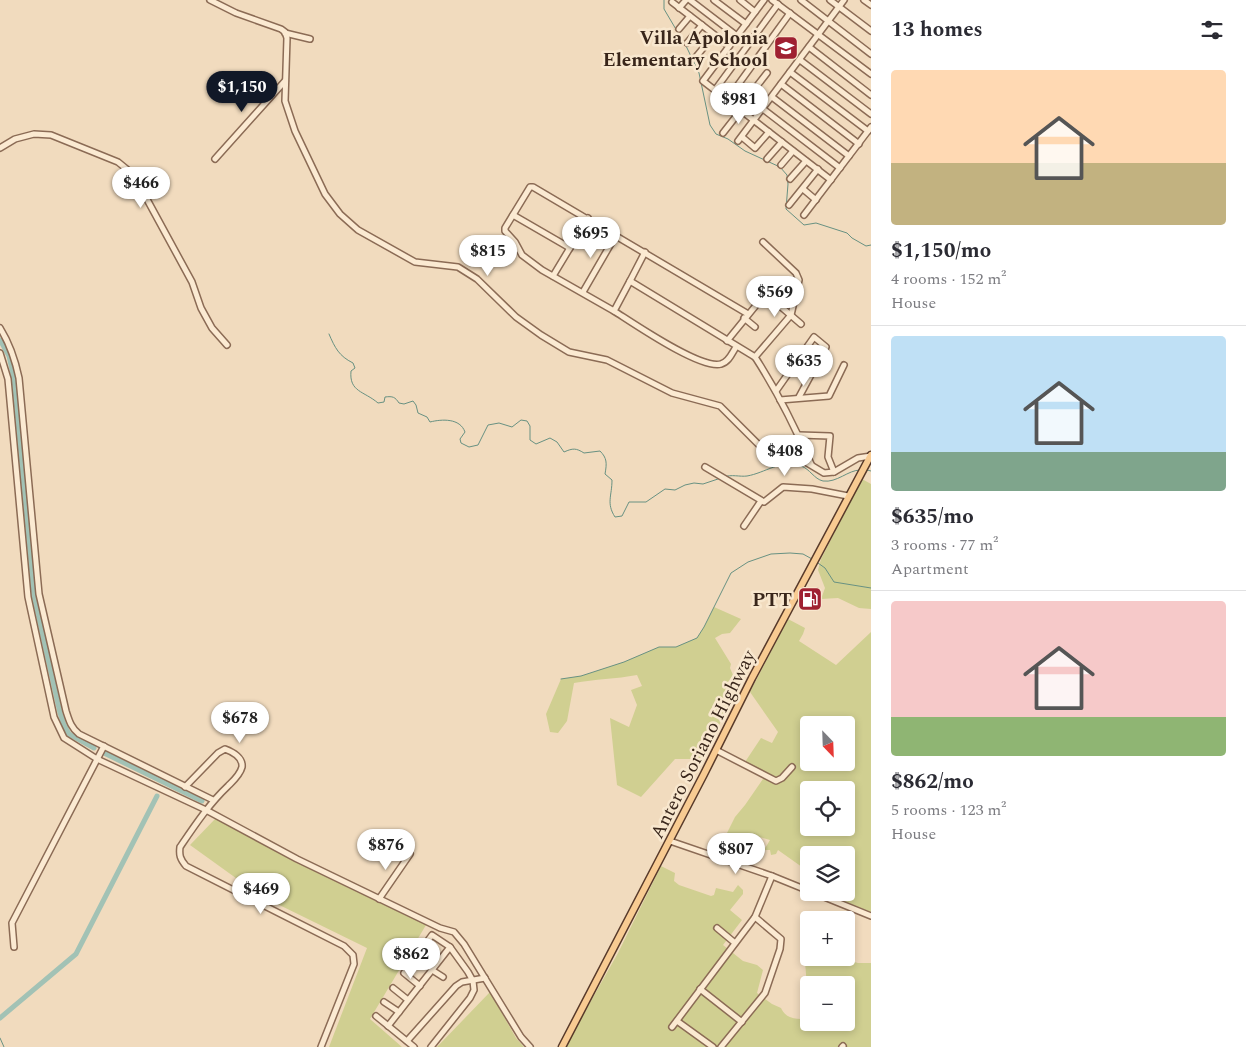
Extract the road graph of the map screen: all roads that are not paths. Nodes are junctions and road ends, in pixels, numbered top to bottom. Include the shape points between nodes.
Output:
1 (210, 0) edge
2 (688, 0) edge
3 (714, 0) edge
4 (740, 0) edge
5 (764, 0) edge
6 (772, 0) edge
7 (801, 0) edge
8 (830, 0) edge
9 (844, 0) edge
10 (217, 2) edge
11 (672, 2) dead end
12 (778, 4) junction
13 (839, 7) junction
14 (679, 8) junction
15 (755, 12) junction
16 (790, 13) junction
17 (690, 16) junction
18 (829, 21) junction
19 (746, 24) junction
20 (702, 26) junction
21 (679, 29) dead end
22 (871, 31) edge
23 (285, 33) junction
24 (818, 34) junction
25 (714, 35) junction
26 (737, 36) junction
27 (310, 39) dead end
28 (687, 43) dead end
29 (729, 46) junction
30 (809, 47) junction
31 (871, 54) edge
32 (695, 58) dead end
33 (800, 60) junction
34 (790, 72) junction
35 (767, 73) dead end
36 (871, 74) edge
37 (285, 80) junction
38 (782, 84) junction
39 (716, 90) junction
40 (871, 95) edge
41 (772, 97) junction
42 (727, 100) junction
43 (763, 109) junction
44 (740, 110) junction
45 (871, 114) edge
46 (755, 121) junction
47 (870, 129) edge
48 (769, 132) junction
49 (723, 133) dead end
50 (782, 142) junction
51 (859, 144) junction
52 (0, 148) edge
53 (793, 151) junction
54 (849, 156) junction
55 (214, 159) dead end
56 (767, 159) dead end
57 (806, 161) junction
58 (781, 165) dead end
59 (840, 168) junction
60 (818, 170) junction
61 (790, 179) dead end
62 (831, 180) junction
63 (802, 190) junction
64 (816, 200) junction
65 (789, 205) dead end
66 (513, 214) junction
67 (804, 215) dead end
68 (588, 218) junction
69 (616, 235) junction
70 (764, 242) dead end
71 (570, 248) junction
72 (645, 252) junction
73 (554, 276) junction
74 (630, 281) junction
75 (758, 286) dead end
76 (583, 292) junction
77 (766, 293) junction
78 (614, 311) junction
79 (791, 315) junction
80 (746, 316) junction
81 (801, 324) dead end
82 (755, 327) dead end
83 (0, 328) edge
84 (727, 341) junction
85 (227, 345) dead end
86 (736, 347) junction
87 (0, 353) edge
88 (755, 357) junction
89 (844, 365) dead end
90 (776, 391) junction
91 (799, 397) junction
92 (780, 400) junction
93 (799, 435) junction
94 (871, 455) edge
95 (811, 465) junction
96 (705, 467) dead end
97 (834, 472) junction
98 (30, 492) junction
99 (19, 494) junction
100 (848, 496) junction
101 (761, 501) junction
102 (744, 526) dead end
103 (104, 746) junction
104 (716, 750) junction
105 (98, 758) junction
106 (792, 767) dead end
107 (185, 786) junction
108 (213, 800) junction
109 (206, 810) junction
110 (670, 841) junction
111 (410, 854) dead end
112 (772, 876) junction
113 (800, 887) edge
114 (379, 899) junction
115 (834, 901) edge
116 (756, 916) junction
117 (871, 916) edge
118 (718, 928) dead end
119 (735, 943) junction
120 (14, 947) dead end
121 (450, 947) junction
122 (432, 970) junction
123 (443, 977) dead end
124 (486, 978) junction
125 (472, 981) junction
126 (420, 986) junction
127 (393, 988) dead end
128 (700, 989) junction
129 (408, 1000) junction
130 (384, 1002) dead end
131 (398, 1012) junction
132 (376, 1016) dead end
133 (676, 1021) junction
134 (742, 1022) junction
135 (388, 1026) junction
136 (672, 1027) dead end
137 (407, 1041) junction
138 (321, 1047) edge
139 (414, 1047) edge
140 (431, 1047) edge
141 (530, 1047) edge
142 (562, 1047) edge
143 (713, 1047) edge
144 (721, 1047) edge

1 - 10 street
2 - 14 street
2 - 26 street
3 - 19 street
4 - 15 street
5 - 15 street
6 - 12 street
7 - 18 street
8 - 13 street
9 - 13 street
10 - 23 street
11 - 14 street
12 - 16 street
12 - 39 street
13 - 18 street
13 - 22 street
14 - 17 street
15 - 19 street
16 - 24 street
16 - 42 street
17 - 20 street
17 - 21 street
18 - 24 street
18 - 31 street
19 - 26 street
20 - 25 street
20 - 28 street
23 - 27 street
23 - 37 street
24 - 30 street
24 - 36 street
25 - 29 street
25 - 32 street
26 - 29 street
29 - 39 street via 703,81
30 - 33 street
30 - 40 street
33 - 34 street
33 - 45 street
34 - 38 street
34 - 47 street
35 - 44 street
37 - 55 street
37 - 95 street via 285,101 295,130 325,194 358,230 415,262 458,266 477,279 516,317 569,352 607,360 672,393 720,406 765,451
38 - 41 street
38 - 51 street
39 - 42 street
41 - 43 street
41 - 54 street
42 - 44 street
43 - 46 street
43 - 59 street
44 - 46 street
44 - 49 street
46 - 48 street
46 - 48 street via 740,139 755,148
47 - 51 street
48 - 50 street
50 - 53 street
50 - 56 street
51 - 54 street
52 - 85 street via 15,139 34,134 51,135 118,162 129,171 138,181 192,282 212,328
53 - 57 street
53 - 58 street
54 - 59 street
57 - 60 street
57 - 61 street
59 - 62 street
60 - 62 street
60 - 63 street
62 - 64 street
63 - 64 street
63 - 65 street
64 - 67 street
66 - 68 street via 533,187
66 - 71 street
66 - 73 street via 505,231 522,255
68 - 69 street
68 - 71 street
69 - 72 street
69 - 76 street
70 - 79 street via 799,276
71 - 73 street
72 - 74 street
72 - 80 street
73 - 76 street
74 - 78 street
74 - 84 street
75 - 77 street
76 - 78 street
77 - 79 street
77 - 80 street
78 - 86 street via 679,351 711,365 724,363
79 - 81 street
79 - 88 street
80 - 82 street
80 - 84 street
83 - 98 street via 11,347 19,378
84 - 86 street
86 - 88 street
87 - 99 street via 8,379
88 - 90 street
89 - 91 street via 829,396
90 - 91 street via 814,337 826,347
90 - 92 street
91 - 92 street
92 - 93 street
93 - 95 street
93 - 97 street via 830,436 828,457
94 - 97 street via 858,458
94 - 100 main road, Antero Soriano Highway
95 - 97 street via 824,473
96 - 101 street
98 - 99 street
98 - 103 street via 39,594 66,711 73,729
99 - 105 street via 28,597 54,716 64,738
100 - 101 street via 783,487 766,502
100 - 104 main road, Antero Soriano Highway
101 - 102 street
103 - 105 street
103 - 107 street
104 - 106 street via 776,781
104 - 110 main road, Antero Soriano Highway
105 - 109 street
105 - 120 street via 12,923
107 - 108 street
107 - 108 street via 218,753 225,749 234,752 242,766 239,774
108 - 109 street
109 - 114 street
109 - 138 street via 180,847 181,860 186,866 344,946 353,955 354,964
110 - 112 street
110 - 142 main road, Antero Soriano Highway
111 - 114 street
112 - 113 street
112 - 116 street
114 - 124 street via 454,932
115 - 117 street
116 - 119 street
116 - 134 street via 781,942 765,993
118 - 119 street
119 - 128 street
121 - 122 street
121 - 125 street
121 - 126 street via 432,935 404,973
122 - 123 street
122 - 126 street
124 - 125 street
124 - 141 street
125 - 137 street via 456,986
125 - 140 street via 474,990 470,998
126 - 129 street
127 - 129 street
128 - 133 street
128 - 134 street
129 - 131 street
130 - 131 street
131 - 135 street
132 - 135 street
133 - 136 street
133 - 143 street
134 - 144 street
135 - 137 street
137 - 139 street

